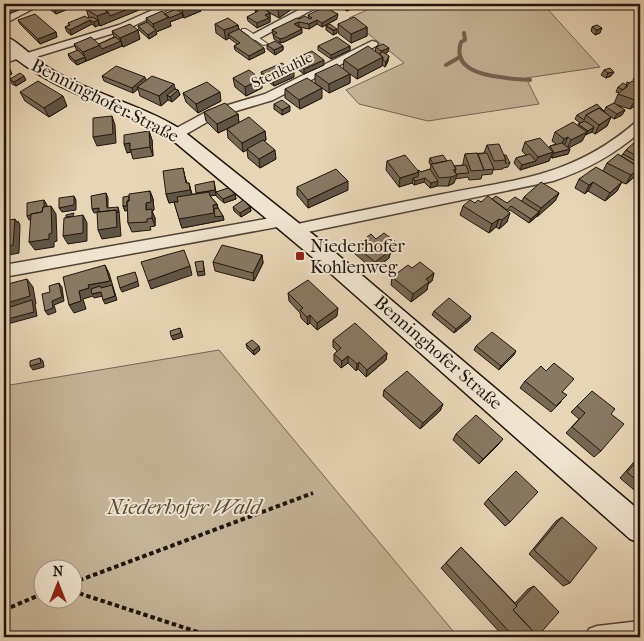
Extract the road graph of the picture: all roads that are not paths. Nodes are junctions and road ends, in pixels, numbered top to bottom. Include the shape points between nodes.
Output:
1 (38, 4) edge
2 (174, 4) edge
3 (318, 4) edge
4 (4, 21) edge
5 (244, 30) edge
6 (254, 37) junction
7 (4, 41) edge
8 (265, 44) edge
9 (372, 44) dead end
10 (15, 58) edge
11 (640, 125) edge
12 (176, 134) junction
13 (288, 225) junction
14 (4, 271) edge
15 (640, 529) edge
16 (640, 632) edge
17 (597, 637) edge

1 - 4 street
2 - 10 street via 123,27
3 - 6 street
5 - 6 lane
6 - 8 lane
7 - 10 main road, Benninghofer Straße
9 - 12 street, Stenkuhle via 269,97 212,114
10 - 12 main road, Benninghofer Straße
11 - 13 street via 612,150 585,165 548,178
12 - 13 main road, Benninghofer Straße
13 - 14 street
13 - 15 main road, Benninghofer Straße
16 - 17 street

